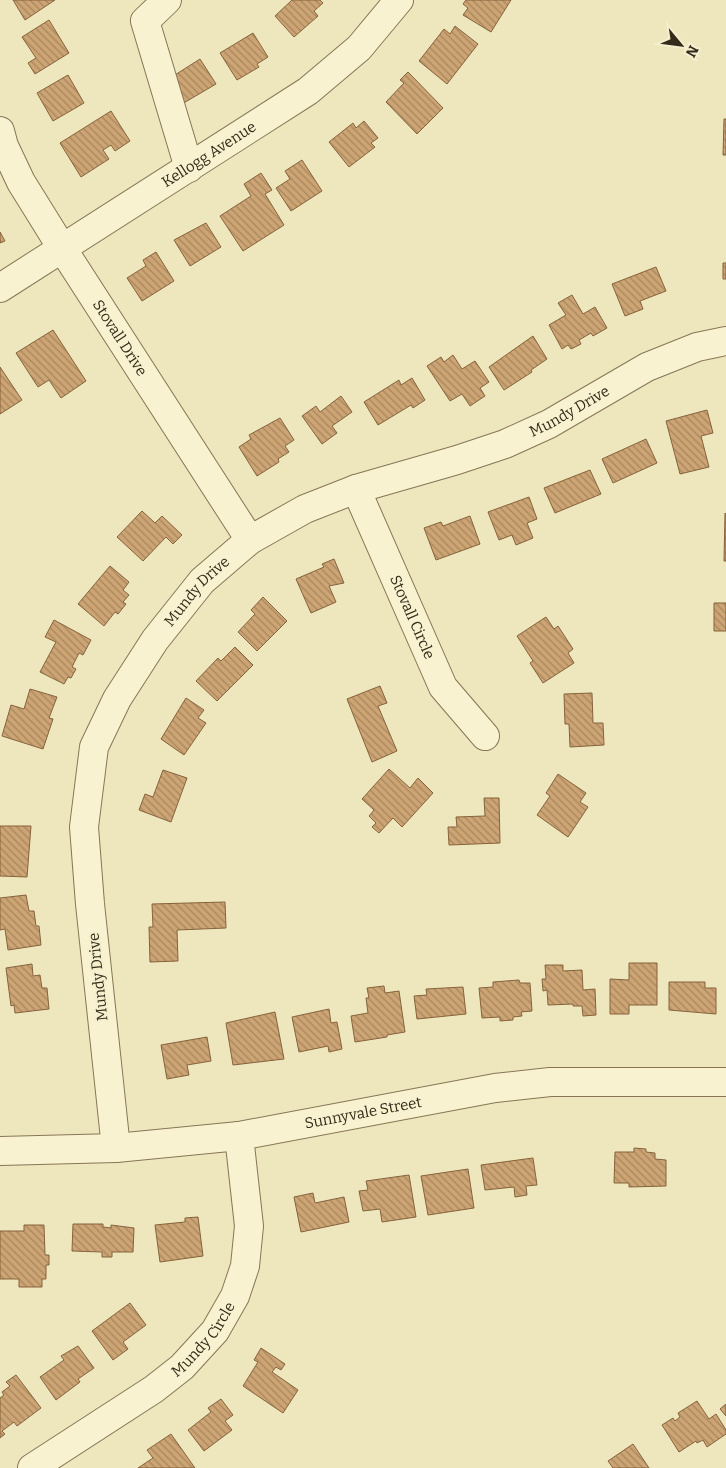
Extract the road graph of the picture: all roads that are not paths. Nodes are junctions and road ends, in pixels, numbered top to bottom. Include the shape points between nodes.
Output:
1 (167, 0) edge
2 (399, 0) edge
3 (0, 131) edge
4 (189, 168) junction
5 (62, 248) junction
6 (0, 288) edge
7 (726, 341) edge
8 (356, 489) junction
9 (250, 540) junction
10 (485, 736) dead end
11 (726, 1082) edge
12 (239, 1136) junction
13 (116, 1148) junction
14 (0, 1151) edge
15 (32, 1468) edge

1 - 4 street via 145,21
2 - 4 street, Kellogg Avenue via 359,48 308,91
3 - 5 street, Stovall Drive via 21,182
4 - 5 street, Kellogg Avenue
5 - 6 street, Kellogg Avenue
5 - 9 street, Stovall Drive
7 - 8 street, Mundy Drive via 697,347 647,367 549,424 505,444
8 - 9 street, Mundy Drive via 305,509
8 - 10 street, Stovall Circle via 443,687
9 - 13 street, Mundy Drive via 202,581 155,640 117,698 94,747 84,827
11 - 12 street, Sunnyvale Street via 550,1082 495,1088
12 - 13 street, Sunnyvale Street
12 - 15 street, Mundy Circle via 249,1226 245,1266 235,1296 215,1331 182,1367 154,1389
13 - 14 street, Sunnyvale Street

